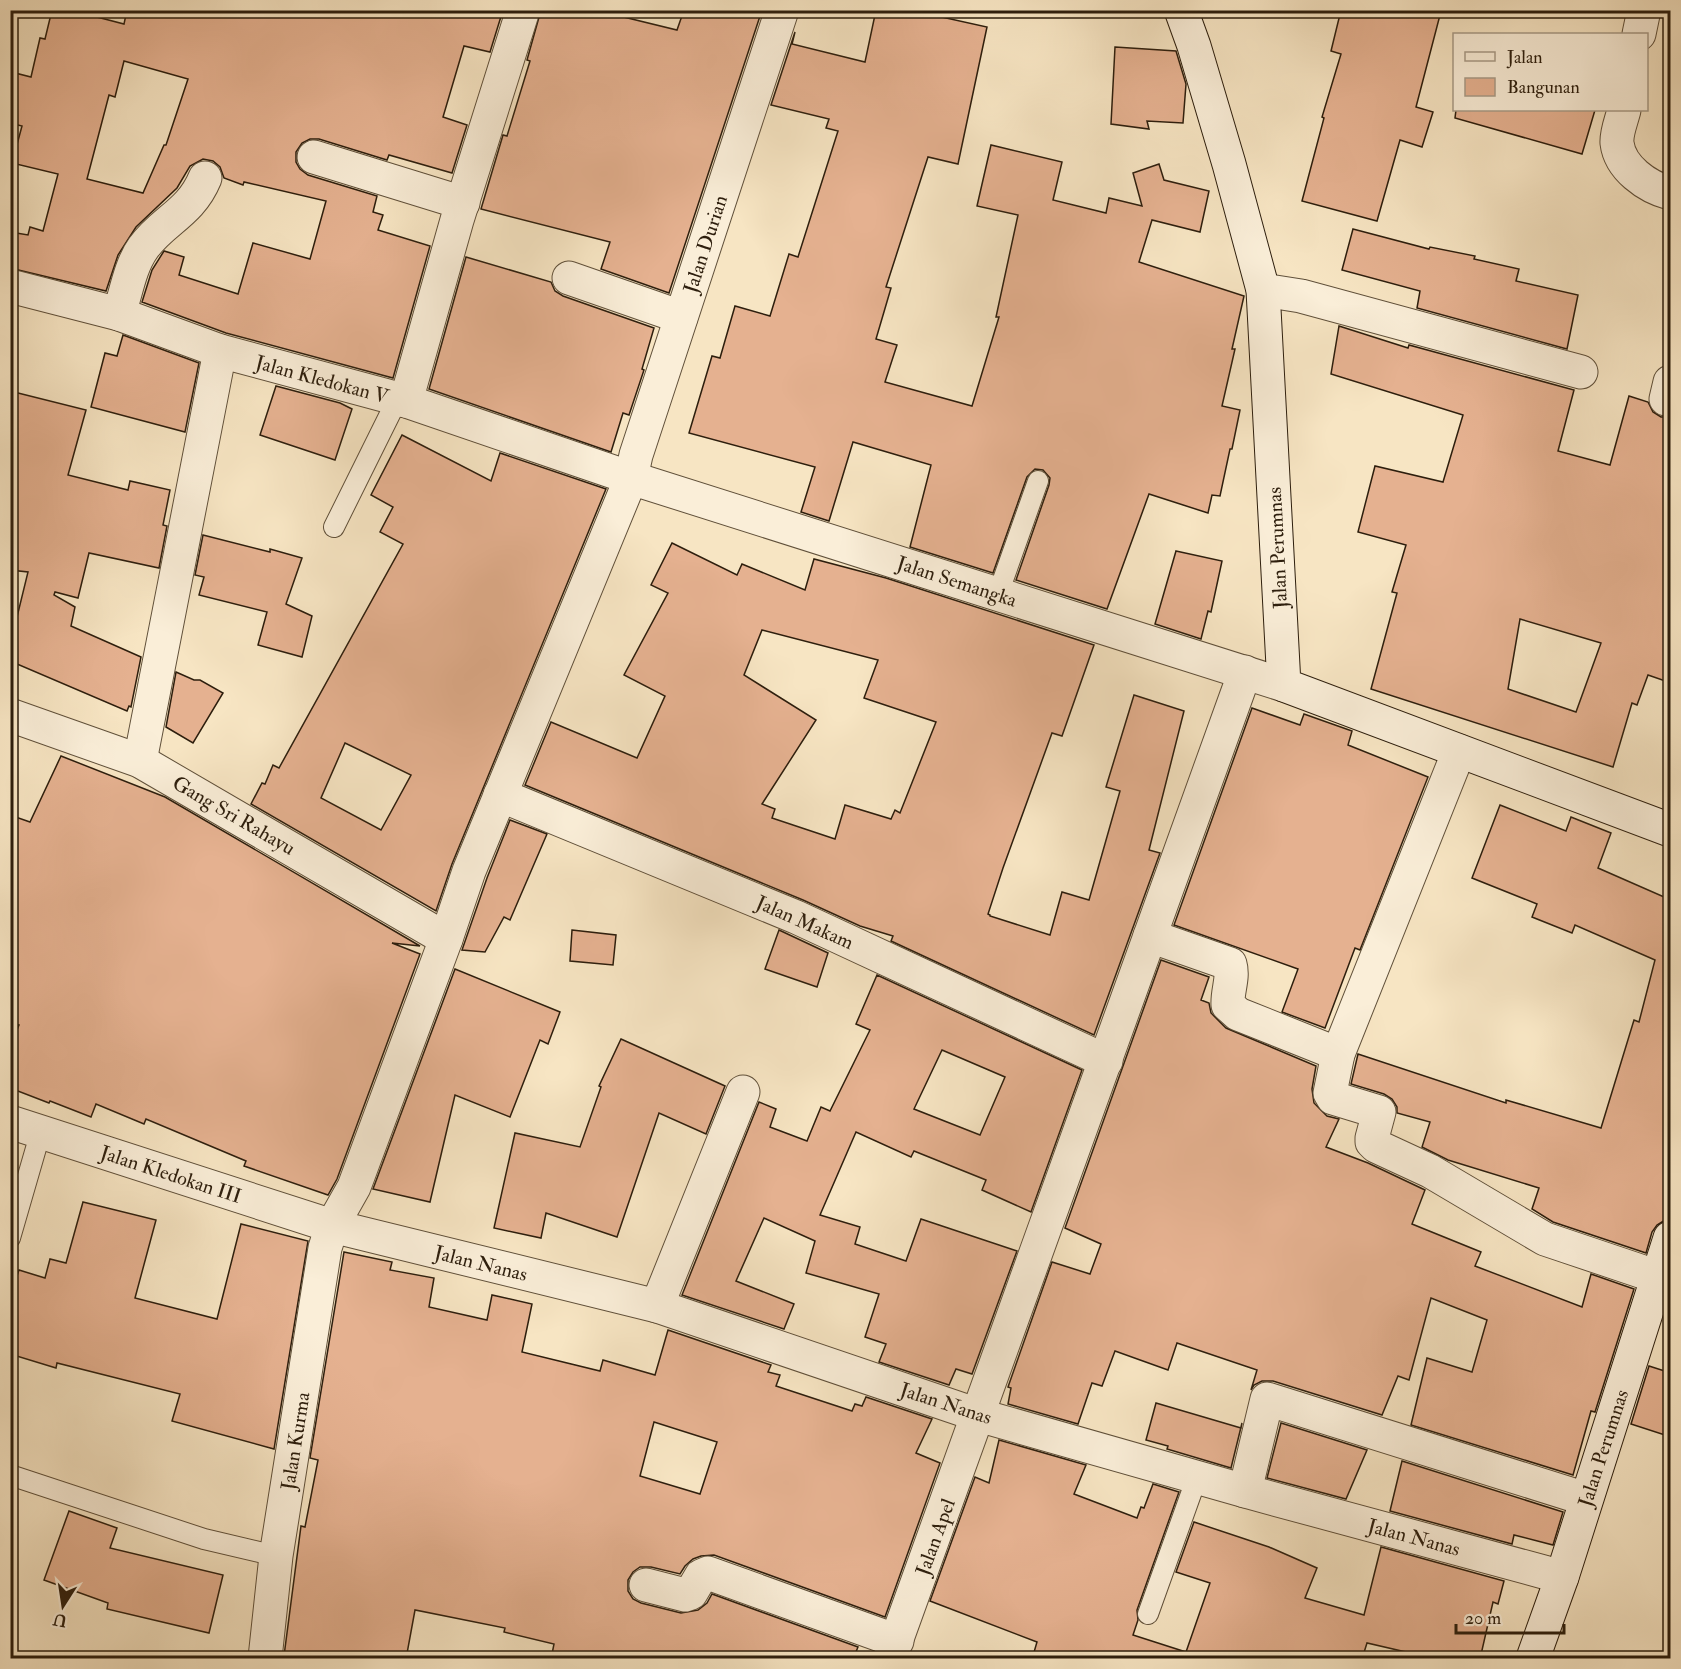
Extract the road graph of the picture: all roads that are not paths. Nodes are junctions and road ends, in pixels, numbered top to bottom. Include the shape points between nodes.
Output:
1 (523, 10) edge
2 (782, 10) edge
3 (1181, 10) edge
4 (1644, 10) edge
5 (1639, 33) edge
6 (1624, 111) edge
7 (314, 157) dead end
8 (205, 178) dead end
9 (1671, 193) edge
10 (463, 203) junction
11 (568, 278) dead end
12 (10, 286) edge
13 (1263, 290) junction
14 (119, 314) junction
15 (681, 317) junction
16 (220, 351) junction
17 (1581, 372) dead end
18 (401, 400) junction
19 (631, 478) junction
20 (1038, 481) dead end
21 (334, 526) dead end
22 (998, 594) junction
23 (1245, 672) junction
24 (1284, 685) junction
25 (10, 715) edge
26 (1459, 750) junction
27 (140, 761) junction
28 (500, 795) junction
29 (1671, 830) edge
30 (1150, 936) junction
31 (446, 939) junction
32 (1338, 1054) junction
33 (1106, 1061) junction
34 (743, 1092) dead end
35 (26, 1127) edge
36 (332, 1226) junction
37 (10, 1238) edge
38 (1671, 1238) edge
39 (1658, 1276) junction
40 (657, 1306) junction
41 (978, 1415) junction
42 (10, 1475) edge
43 (1197, 1477) junction
44 (1245, 1491) junction
45 (1586, 1499) junction
46 (276, 1556) junction
47 (1562, 1577) junction
48 (646, 1585) dead end
49 (1148, 1614) dead end
50 (894, 1650) edge
51 (264, 1659) edge
52 (1533, 1659) edge

1 - 10 street
2 - 15 street, Jalan Durian
3 - 13 street, Jalan Perumnas
4 - 5 street
6 - 9 street via 1617,141 1622,160 1638,177
7 - 10 street
8 - 14 street via 193,201 144,247
10 - 18 street
11 - 15 street
12 - 14 street, Jalan Kledokan V
13 - 17 street via 1301,296
13 - 24 street, Jalan Perumnas
14 - 16 street, Jalan Kledokan V
15 - 19 street, Jalan Durian
16 - 18 street, Jalan Kledokan V
16 - 27 street
18 - 19 street, Jalan Kledokan V
18 - 21 lane
19 - 22 street, Jalan Semangka
19 - 28 street, Jalan Durian
20 - 22 lane
22 - 23 street, Jalan Semangka
23 - 24 street, Jalan Semangka
23 - 30 street, Jalan Apel
24 - 26 street
25 - 27 street, Gang Sri Rahayu
26 - 29 street
26 - 32 street
27 - 31 street, Gang Sri Rahayu
28 - 31 street, Jalan Kurma
28 - 33 street, Jalan Makam via 796,916
30 - 32 street via 1230,964 1228,1005 1238,1014
30 - 33 street, Jalan Apel
31 - 36 street, Jalan Kurma via 354,1187
32 - 39 street via 1330,1093 1333,1098 1378,1112 1372,1138 1376,1146 1430,1172 1545,1239
33 - 41 street, Jalan Apel
34 - 40 street
35 - 36 street, Jalan Kledokan III via 132,1165
35 - 37 lane
36 - 40 street, Jalan Nanas
36 - 46 street, Jalan Kurma
38 - 39 street, Jalan Perumnas
39 - 45 street, Jalan Perumnas
40 - 41 street, Jalan Nanas
41 - 43 street, Jalan Nanas
41 - 50 street, Jalan Apel
42 - 46 lane via 204,1539
43 - 44 street, Jalan Nanas
43 - 49 lane
44 - 45 street via 1267,1399
44 - 47 street, Jalan Nanas
45 - 47 street, Jalan Perumnas
46 - 51 street, Jalan Kurma
47 - 52 street, Jalan Perumnas
48 - 50 street via 685,1595 691,1593 700,1576 708,1573

